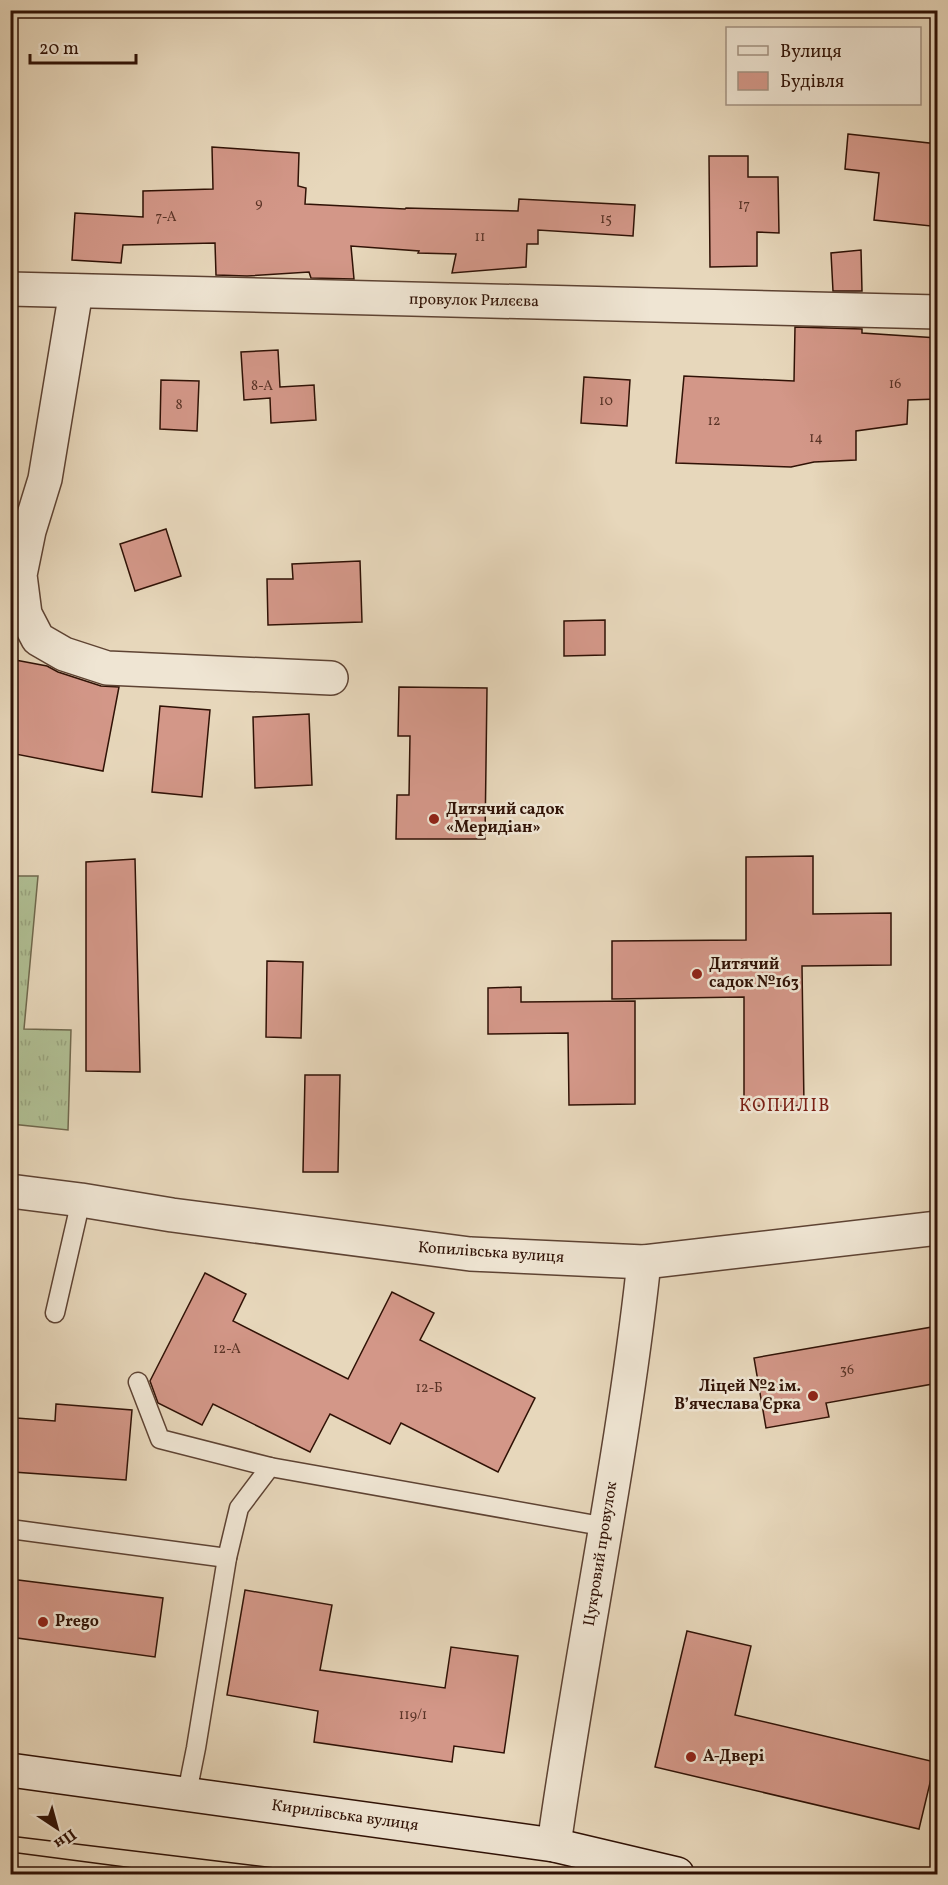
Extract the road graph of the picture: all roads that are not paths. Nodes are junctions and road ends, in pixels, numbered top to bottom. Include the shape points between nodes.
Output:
1 (10, 289) edge
2 (76, 291) junction
3 (938, 312) edge
4 (331, 678) dead end
5 (10, 1191) edge
6 (81, 1200) junction
7 (938, 1228) edge
8 (644, 1262) junction
9 (55, 1312) dead end
10 (138, 1382) dead end
11 (270, 1467) junction
12 (607, 1527) junction
13 (10, 1528) edge
14 (226, 1557) junction
15 (10, 1770) edge
16 (187, 1793) junction
17 (554, 1845) junction
18 (670, 1874) edge

1 - 2 street, провулок Рилєєва
2 - 3 street, провулок Рилєєва
2 - 4 street via 45,479 20,575 25,614 38,639 64,654 107,668
5 - 6 street, Копилівська вулиця
6 - 8 street, Копилівська вулиця via 470,1254
6 - 9 lane
7 - 8 street, Копилівська вулиця
8 - 12 street, Цукровий провулок
10 - 11 lane via 160,1439
11 - 12 lane
11 - 14 lane via 239,1508
12 - 17 street, Цукровий провулок
13 - 14 lane
14 - 16 lane
15 - 16 street, Кирилівська вулиця
16 - 17 street, Кирилівська вулиця
17 - 18 street, Кирилівська вулиця

